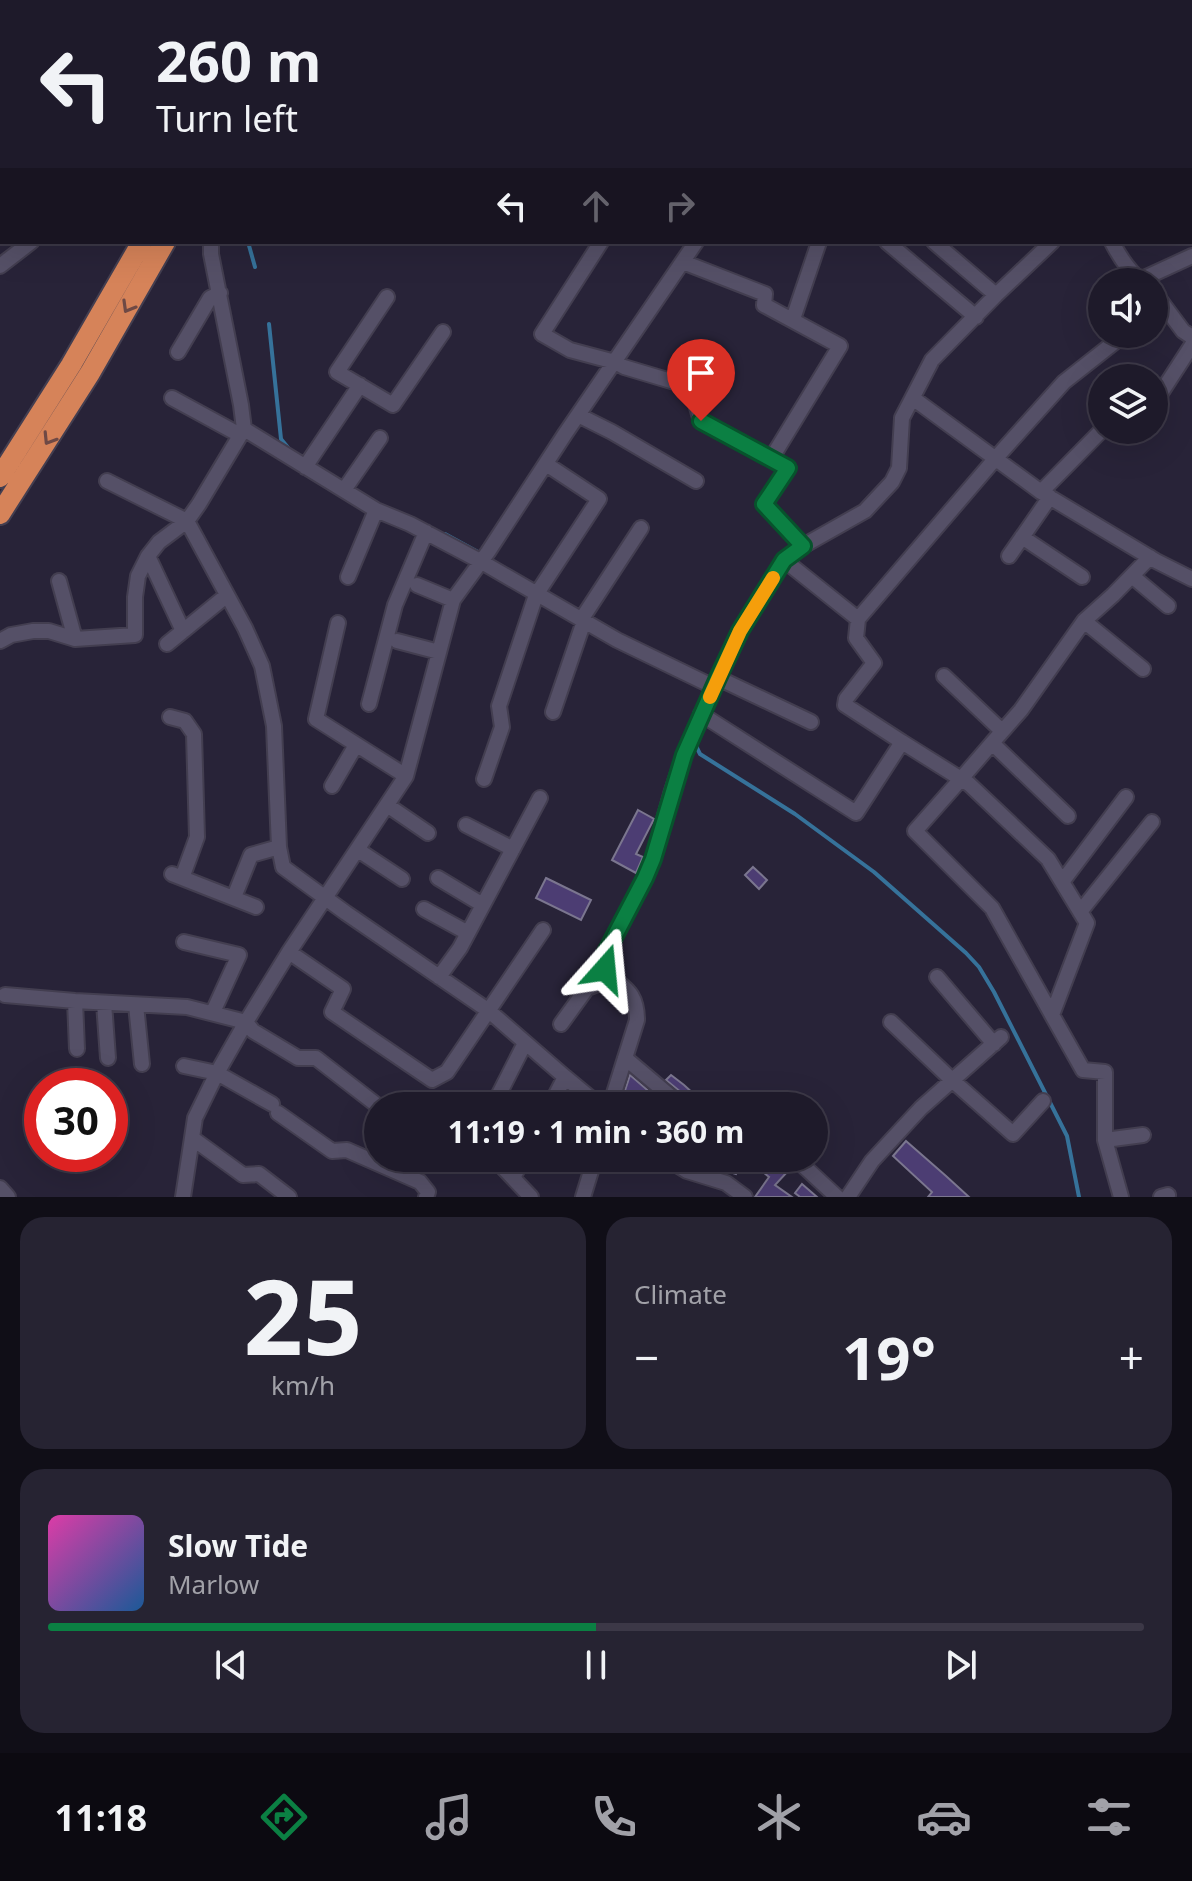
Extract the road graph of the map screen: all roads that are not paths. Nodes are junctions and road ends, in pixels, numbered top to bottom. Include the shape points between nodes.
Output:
1 (28, 244) edge
2 (141, 244) edge
3 (164, 244) edge
4 (211, 244) edge
5 (600, 244) edge
6 (695, 244) edge
7 (818, 244) edge
8 (889, 244) edge
9 (936, 244) edge
10 (1050, 244) edge
11 (1113, 244) edge
12 (1192, 256) edge
13 (683, 262) junction
14 (0, 266) edge
15 (1129, 268) edge
16 (1168, 268) edge
17 (220, 293) junction
18 (996, 295) junction
19 (387, 297) dead end
20 (1168, 315) edge
21 (976, 317) junction
22 (793, 319) junction
23 (443, 332) dead end
24 (1192, 337) edge
25 (1192, 345) edge
26 (1107, 348) edge
27 (178, 352) dead end
28 (615, 362) junction
29 (81, 369) junction
30 (1168, 382) edge
31 (360, 385) junction
32 (172, 398) dead end
33 (914, 399) junction
34 (578, 415) junction
35 (242, 432) junction
36 (380, 438) dead end
37 (1089, 444) edge
38 (771, 459) junction
39 (995, 459) junction
40 (307, 464) junction
41 (546, 464) junction
42 (0, 477) edge
43 (107, 481) dead end
44 (696, 481) dead end
45 (346, 488) junction
46 (1046, 494) junction
47 (376, 510) junction
48 (0, 514) edge
49 (187, 521) junction
50 (641, 528) dead end
51 (426, 532) junction
52 (1022, 537) junction
53 (803, 546) junction
54 (148, 556) junction
55 (1009, 556) dead end
56 (1150, 557) junction
57 (784, 560) junction
58 (480, 561) junction
59 (1132, 576) junction
60 (348, 577) dead end
61 (1082, 577) dead end
62 (1192, 579) edge
63 (59, 581) dead end
64 (417, 585) dead end
65 (539, 591) junction
66 (226, 596) junction
67 (453, 600) junction
68 (1168, 606) dead end
69 (583, 617) junction
70 (858, 619) junction
71 (1084, 621) junction
72 (338, 623) dead end
73 (183, 631) junction
74 (75, 639) junction
75 (0, 641) edge
76 (397, 641) dead end
77 (167, 644) dead end
78 (439, 652) junction
79 (1143, 669) dead end
80 (944, 676) dead end
81 (716, 682) junction
82 (369, 704) dead end
83 (553, 712) dead end
84 (170, 717) dead end
85 (706, 717) junction
86 (811, 722) dead end
87 (997, 737) junction
88 (902, 742) junction
89 (356, 745) junction
90 (406, 776) junction
91 (484, 779) dead end
92 (961, 779) junction
93 (332, 786) dead end
94 (1126, 797) dead end
95 (540, 798) dead end
96 (387, 805) junction
97 (1068, 816) dead end
98 (1152, 822) dead end
99 (466, 825) dead end
100 (428, 833) dead end
101 (279, 847) junction
102 (513, 849) junction
103 (358, 850) junction
104 (438, 878) dead end
105 (402, 879) dead end
106 (1062, 882) junction
107 (234, 897) junction
108 (326, 898) junction
109 (483, 905) junction
110 (256, 907) dead end
111 (424, 909) dead end
112 (1080, 912) junction
113 (543, 930) dead end
114 (468, 933) junction
115 (184, 942) dead end
116 (289, 952) junction
117 (439, 977) junction
118 (937, 977) dead end
119 (614, 978) junction
120 (5, 995) dead end
121 (75, 1001) junction
122 (104, 1003) junction
123 (136, 1005) junction
124 (489, 1011) junction
125 (213, 1012) junction
126 (1052, 1015) junction
127 (246, 1022) junction
128 (891, 1022) dead end
129 (561, 1024) dead end
130 (525, 1043) junction
131 (77, 1049) dead end
132 (108, 1058) dead end
133 (625, 1058) junction
134 (142, 1064) dead end
135 (184, 1066) dead end
136 (217, 1073) junction
137 (565, 1077) junction
138 (952, 1080) junction
139 (500, 1092) edge
140 (557, 1092) edge
141 (583, 1092) edge
142 (614, 1092) edge
143 (665, 1092) edge
144 (364, 1095) edge
145 (1043, 1101) dead end
146 (1143, 1135) dead end
147 (192, 1138) junction
148 (1105, 1140) junction
149 (507, 1172) edge
150 (516, 1172) edge
151 (591, 1172) edge
152 (690, 1172) edge
153 (814, 1172) edge
154 (513, 1178) junction
155 (0, 1188) edge
156 (847, 1196) edge
157 (8, 1197) edge
158 (183, 1197) edge
159 (289, 1197) edge
160 (426, 1197) edge
161 (531, 1197) edge
162 (583, 1197) edge
163 (745, 1197) edge
164 (1121, 1197) edge

1 - 14 street
2 - 29 highway
3 -> 29 highway
4 - 17 street
5 - 28 street via 542,334 570,350
6 - 13 street
7 - 22 street
8 - 21 street
9 - 18 street
10 - 18 street
11 - 15 street
12 - 16 street
13 - 22 street via 765,294 764,305
13 - 28 street
17 - 27 street via 210,298
17 - 35 street
18 - 21 street
19 - 31 street via 337,372
20 - 24 street
21 - 33 street via 932,360
22 - 38 street via 840,346
23 - 31 street via 393,405
25 - 30 street
26 - 39 street via 1064,382
28 - 34 street
28 - 38 street via 691,387 701,421
29 - 42 highway
29 -> 48 highway
31 - 40 street
32 - 35 street
33 - 39 street
33 - 53 street via 902,418 899,468 892,482 865,511
34 - 41 street
34 - 44 street
35 - 40 street
35 - 49 street
36 - 45 street
37 - 46 street
38 - 53 street via 788,468 764,504
39 - 46 street
39 - 70 street
40 - 45 street
41 - 58 street
41 - 65 street via 599,499
43 - 49 street
45 - 47 street
46 - 52 street
46 - 56 street
47 - 51 street
47 - 60 street
49 - 54 street
49 - 66 street
50 - 69 street
51 - 58 street
51 - 82 street via 395,605
52 - 55 street
52 - 61 street
53 - 57 street
54 - 73 street
54 - 74 street via 138,576 135,635
56 - 59 street
56 - 62 street
57 - 70 street
57 - 81 street
58 - 65 street
58 - 67 street
59 - 68 street
59 - 71 street
63 - 74 street
64 - 67 street
65 - 69 street
65 - 91 street via 499,706 502,727
66 - 73 street
66 - 101 street via 262,666 274,726
67 - 78 street
69 - 81 street via 617,640
69 - 83 street
70 - 88 street via 856,638 874,663 845,705
71 - 79 street
71 - 87 street
72 - 89 street via 316,719
73 - 77 street
74 - 75 street via 33,631
76 - 78 street
78 - 90 street
80 - 87 street
81 - 85 street
81 - 86 street
84 - 107 street via 185,721 194,734 197,837 177,876
85 - 88 street via 856,813
85 - 119 street via 684,755 645,878 601,962
87 - 92 street
87 - 97 street
88 - 92 street
89 - 90 street
89 - 93 street
90 - 96 street
92 - 106 street via 1048,859
92 - 126 street via 915,831 992,908
94 - 106 street
95 - 102 street
96 - 100 street
96 - 103 street
98 - 112 street
99 - 102 street
101 - 107 street via 251,855
101 - 108 street via 283,867
102 - 109 street
103 - 105 street
103 - 108 street
104 - 109 street
106 - 112 street
107 - 110 street
108 - 116 street
108 - 117 street
109 - 114 street
111 - 114 street
112 - 126 street via 1087,923
113 - 124 street
114 - 117 street
115 - 125 street via 239,955
116 - 124 street via 343,989 332,1012 432,1080 447,1072
116 - 127 street
117 - 124 street
118 - 138 street via 998,1041
119 - 129 street via 587,988
119 - 133 street via 634,996 637,1010
120 - 121 street
121 - 122 street
121 - 131 street
122 - 123 street
122 - 132 street
123 - 125 street
123 - 134 street
124 - 130 street
125 - 127 street
126 - 148 street via 1083,1070 1105,1072
127 - 136 street
127 - 144 street via 298,1058 316,1058
128 - 138 street
130 - 137 street
130 - 139 street
133 - 142 street
133 - 143 street
135 - 136 street
136 - 147 street via 195,1118
136 - 160 street via 332,1151 347,1150 420,1182
137 - 140 street
137 - 141 street
138 - 145 street via 1013,1134
138 - 156 street via 872,1161
146 - 148 street
147 - 158 street
147 - 159 street via 243,1175 259,1174
148 - 164 street
149 - 154 street
150 - 154 street
151 - 162 street
152 - 163 street via 726,1183
153 - 156 street
154 - 161 street
155 - 157 street

